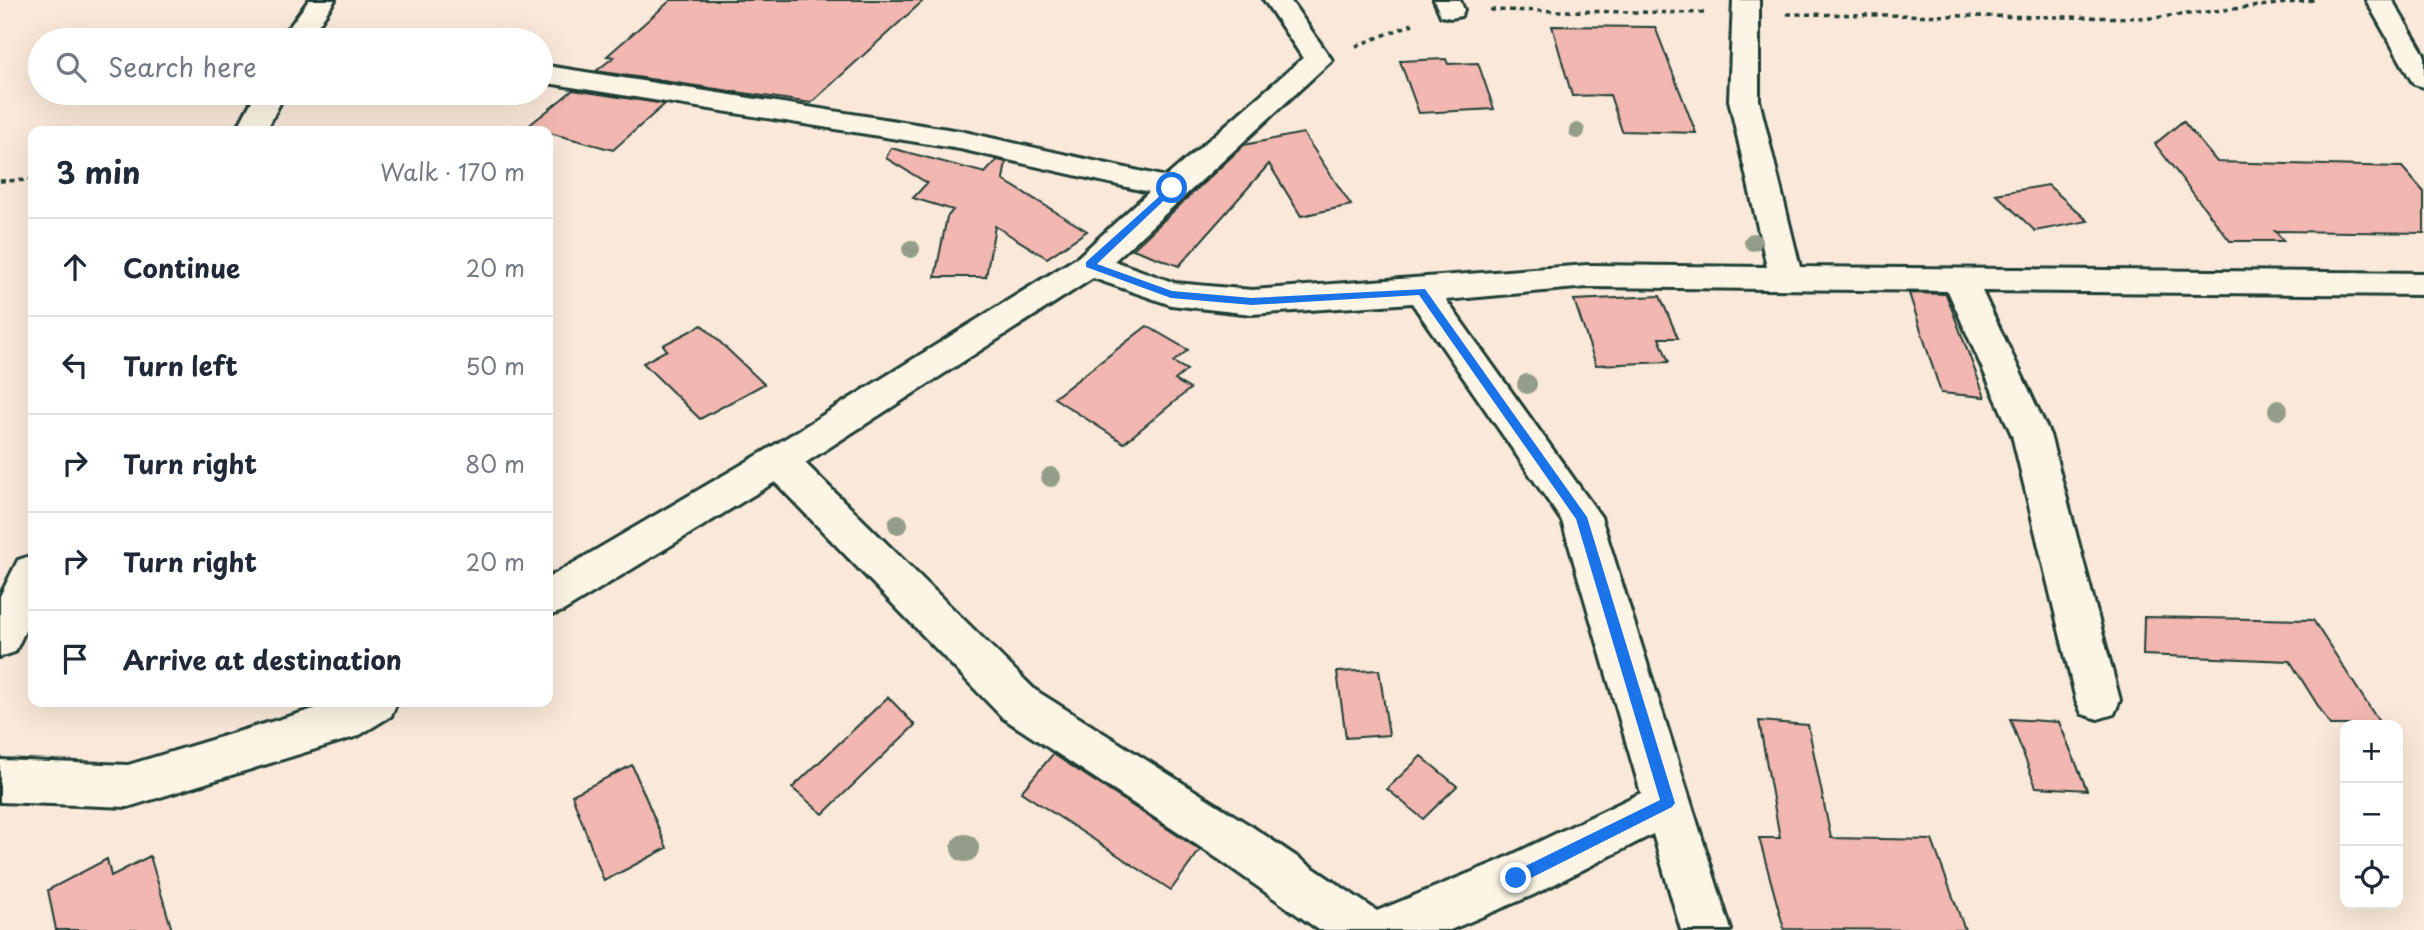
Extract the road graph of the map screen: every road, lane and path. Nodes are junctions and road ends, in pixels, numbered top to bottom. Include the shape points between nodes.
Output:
1 (321, 0) edge
2 (1278, 0) edge
3 (2314, 0) edge
4 (2379, 0) edge
5 (1449, 5) edge
6 (1746, 7) edge
7 (302, 28) edge
8 (1318, 60) junction
9 (553, 74) edge
10 (2424, 78) edge
11 (264, 105) edge
12 (254, 126) edge
13 (28, 180) edge
14 (0, 181) edge
15 (1172, 188) junction
16 (1090, 265) junction
17 (1786, 276) junction
18 (1960, 279) junction
19 (2424, 284) edge
20 (1421, 291) junction
21 (779, 461) junction
22 (28, 582) edge
23 (553, 596) edge
24 (0, 639) edge
25 (2098, 700) dead end
26 (367, 707) edge
27 (0, 781) edge
28 (1668, 803) junction
29 (1362, 930) edge
30 (1391, 930) edge
31 (1706, 930) edge

1 - 7 street
2 - 8 street
3 - 6 path via 2152,18
4 - 10 street
5 - 6 path
5 - 8 path
6 - 17 street via 1744,100
8 - 15 street
9 - 15 street via 960,141
11 - 12 street
13 - 14 path
15 - 16 street
16 - 20 street via 1171,294 1252,302
16 - 21 street
17 - 18 street
17 - 20 street via 1588,275
18 - 19 street
18 - 25 street via 2031,435
20 - 28 street via 1581,517
21 - 23 street
21 - 29 street via 1019,704
22 - 24 street
26 - 27 street via 342,722 128,786
28 - 30 street via 1516,878
28 - 31 street

